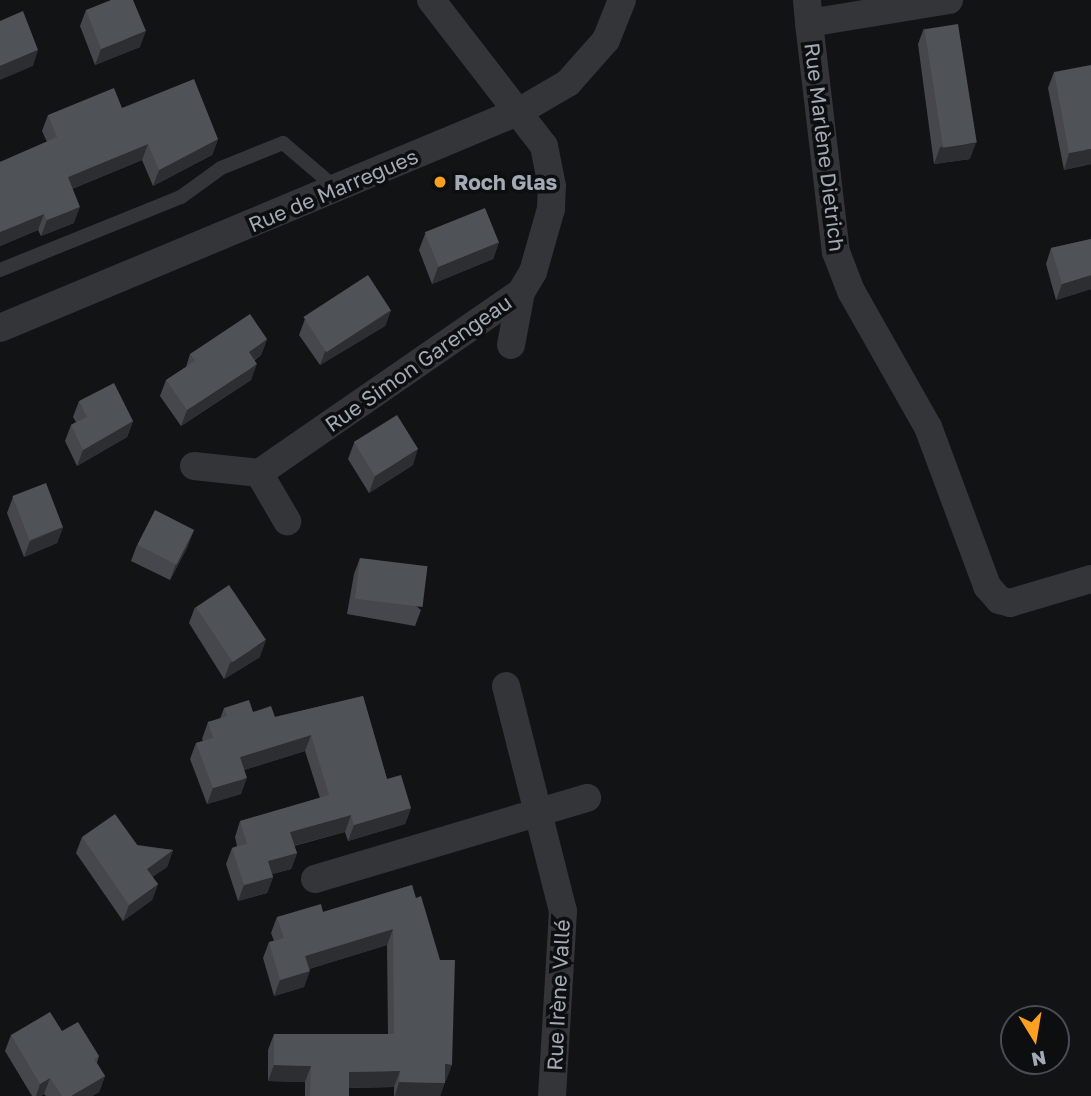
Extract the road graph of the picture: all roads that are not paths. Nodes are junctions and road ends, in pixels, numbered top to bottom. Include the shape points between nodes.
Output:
1 (431, 0) edge
2 (622, 0) edge
3 (949, 0) edge
4 (808, 11) edge
5 (520, 111) junction
6 (337, 189) junction
7 (0, 270) edge
8 (521, 292) junction
9 (0, 328) edge
10 (511, 345) dead end
11 (194, 466) dead end
12 (259, 473) junction
13 (288, 521) dead end
14 (1091, 579) edge
15 (506, 686) dead end
16 (587, 798) dead end
17 (539, 814) junction
18 (315, 879) dead end
19 (552, 1096) edge

1 - 5 street, Rue Simon Garengeau via 477,65
2 - 5 street, Rue de Marregues via 606,40 568,83
3 - 4 street, Rue Marlène Dietrich
4 - 14 street, Rue Marlène Dietrich via 836,252 851,291 928,427 987,586 999,600 1010,603
5 - 6 street, Rue de Marregues
5 - 8 street, Rue Simon Garengeau via 544,146 552,186 551,209 533,272
6 - 7 lane via 283,144 221,168 181,197
6 - 9 street, Rue de Marregues
8 - 10 street
8 - 12 street, Rue Simon Garengeau
11 - 12 street
12 - 13 street
15 - 17 street, Rue Irène Vallé
16 - 17 street
17 - 18 street
17 - 19 street, Rue Irène Vallé via 563,911

